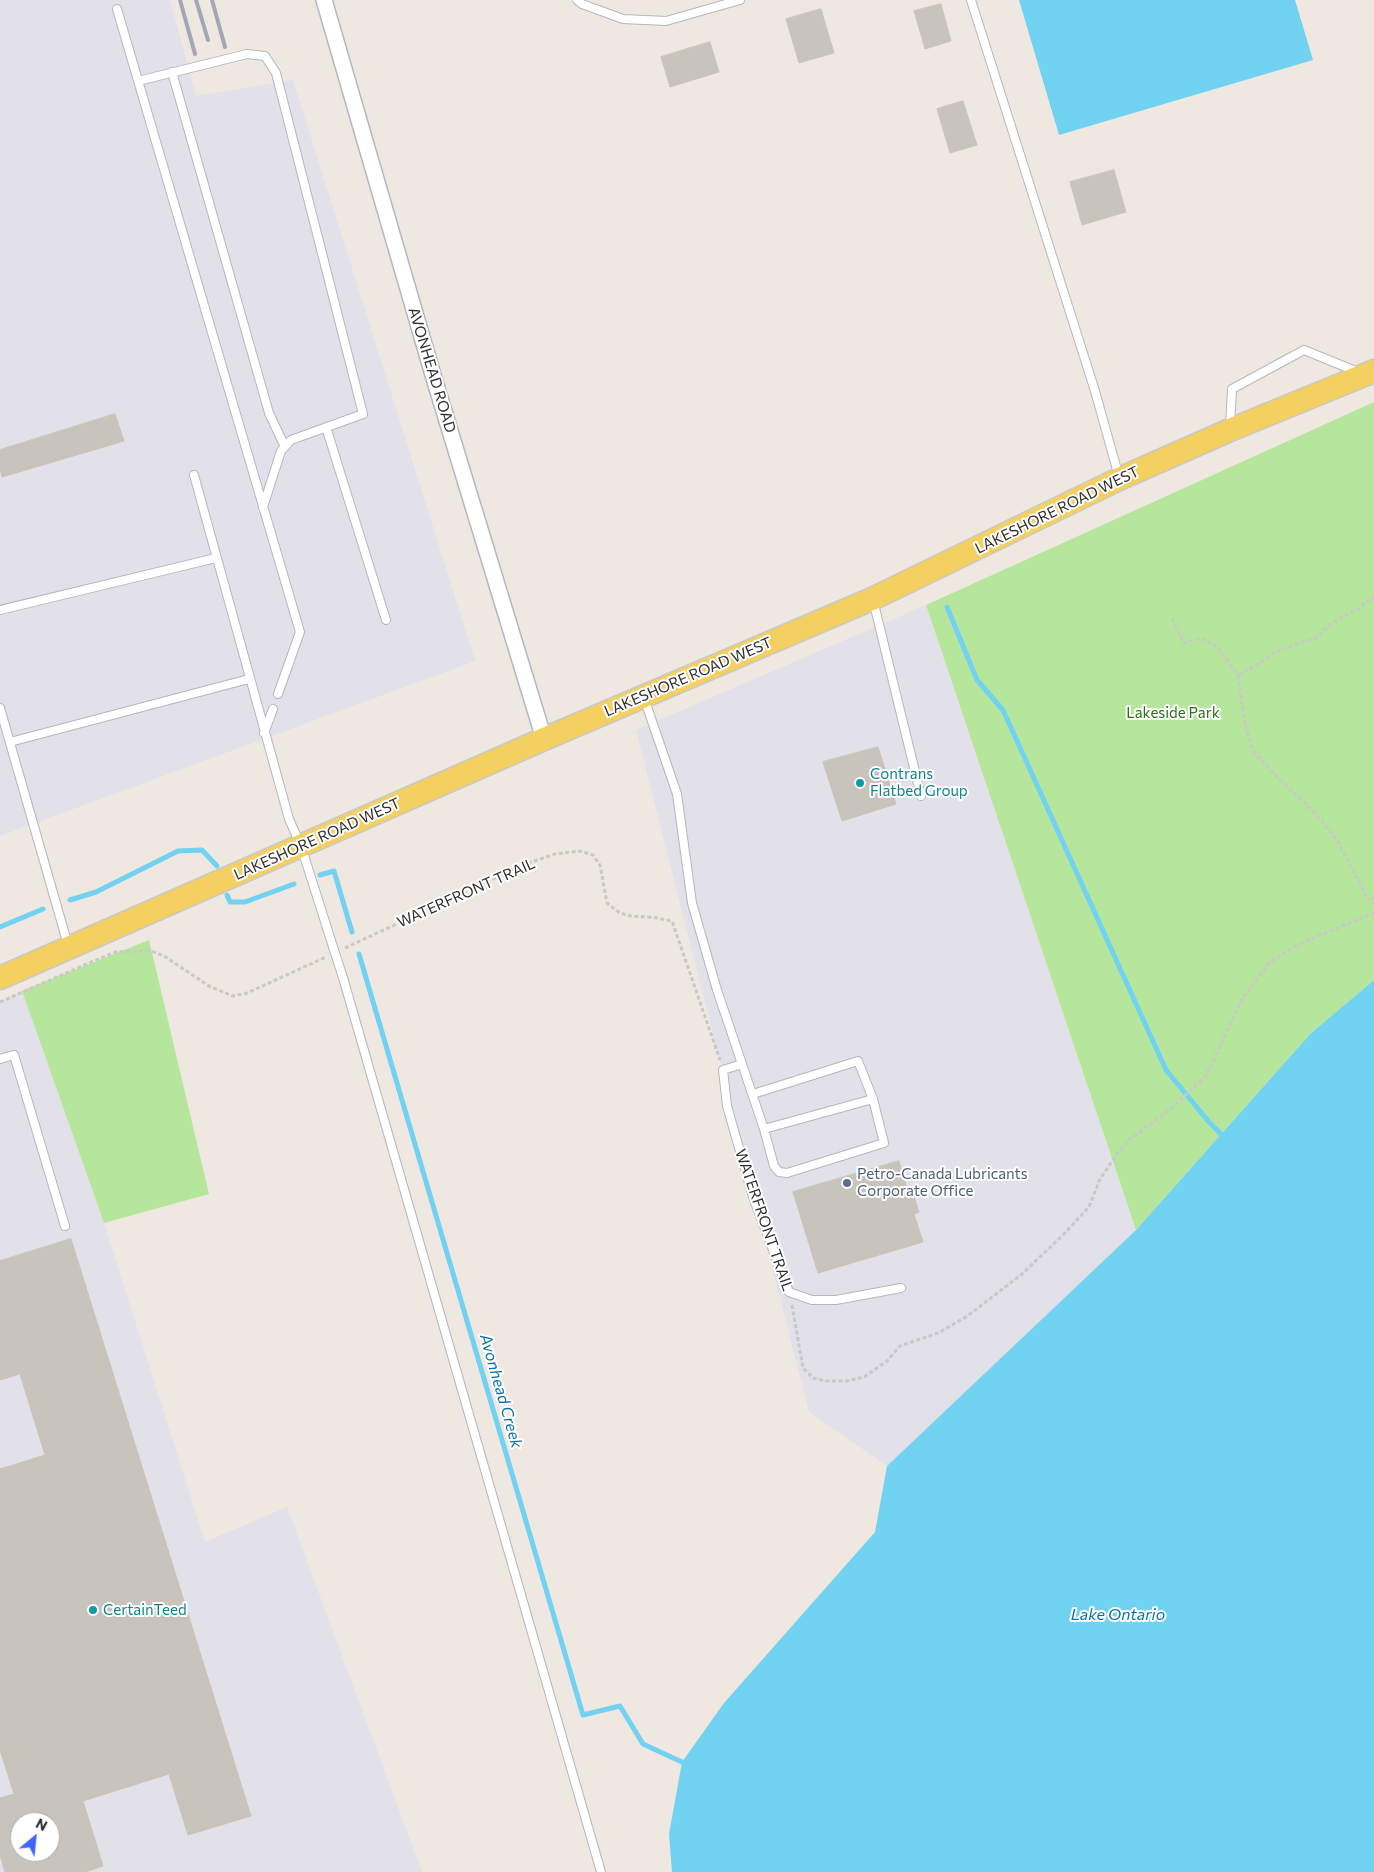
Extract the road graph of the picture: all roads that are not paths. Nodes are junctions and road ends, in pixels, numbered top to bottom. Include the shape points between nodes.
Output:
1 (324, 0) edge
2 (577, 0) edge
3 (740, 0) edge
4 (971, 0) edge
5 (117, 9) dead end
6 (172, 72) junction
7 (138, 81) junction
8 (1369, 373) edge
9 (326, 427) junction
10 (1230, 430) junction
11 (285, 447) junction
12 (194, 475) dead end
13 (1119, 479) junction
14 (263, 507) junction
15 (216, 558) junction
16 (872, 598) junction
17 (0, 610) edge
18 (386, 620) dead end
19 (249, 679) junction
20 (278, 694) dead end
21 (643, 696) junction
22 (0, 708) edge
23 (273, 709) dead end
24 (264, 733) junction
25 (544, 739) junction
26 (10, 742) junction
27 (921, 796) dead end
28 (301, 846) junction
29 (69, 947) junction
30 (0, 978) edge
31 (0, 1059) edge
32 (742, 1064) junction
33 (752, 1094) junction
34 (873, 1099) junction
35 (764, 1129) junction
36 (65, 1226) dead end
37 (901, 1288) dead end
38 (601, 1872) edge

1 - 25 street, AVONHEAD ROAD via 433,375
2 - 3 lane via 623,19 666,21
4 - 13 lane via 1095,390
5 - 7 lane
6 - 7 lane
6 - 9 lane via 247,54 265,56 276,73 363,414
6 - 11 lane via 269,413
7 - 14 lane
8 - 10 main road, LAKESHORE ROAD WEST
8 - 10 lane via 1304,350 1232,389
9 - 11 lane via 291,440
9 - 18 lane
10 - 13 main road, LAKESHORE ROAD WEST
11 - 14 lane
12 - 15 lane
13 - 16 main road, LAKESHORE ROAD WEST
14 - 20 lane via 300,632
15 - 17 lane
15 - 19 lane
16 - 21 main road, LAKESHORE ROAD WEST
16 - 27 lane
19 - 24 lane
19 - 26 lane
21 - 25 main road, LAKESHORE ROAD WEST
21 - 32 lane via 677,794 692,903
22 - 26 lane
23 - 24 lane
24 - 28 lane via 289,819
25 - 28 main road, LAKESHORE ROAD WEST
26 - 29 lane
28 - 29 main road, LAKESHORE ROAD WEST
28 - 38 lane, bridge via 344,981
29 - 30 main road, LAKESHORE ROAD WEST
31 - 36 lane via 14,1054
32 - 33 lane
32 - 37 lane, WATERFRONT TRAIL via 724,1070 728,1106 753,1197 789,1292 812,1300 836,1300
33 - 34 lane via 858,1061
33 - 35 lane
34 - 35 lane
34 - 35 lane via 884,1143 787,1173 778,1172 774,1166

